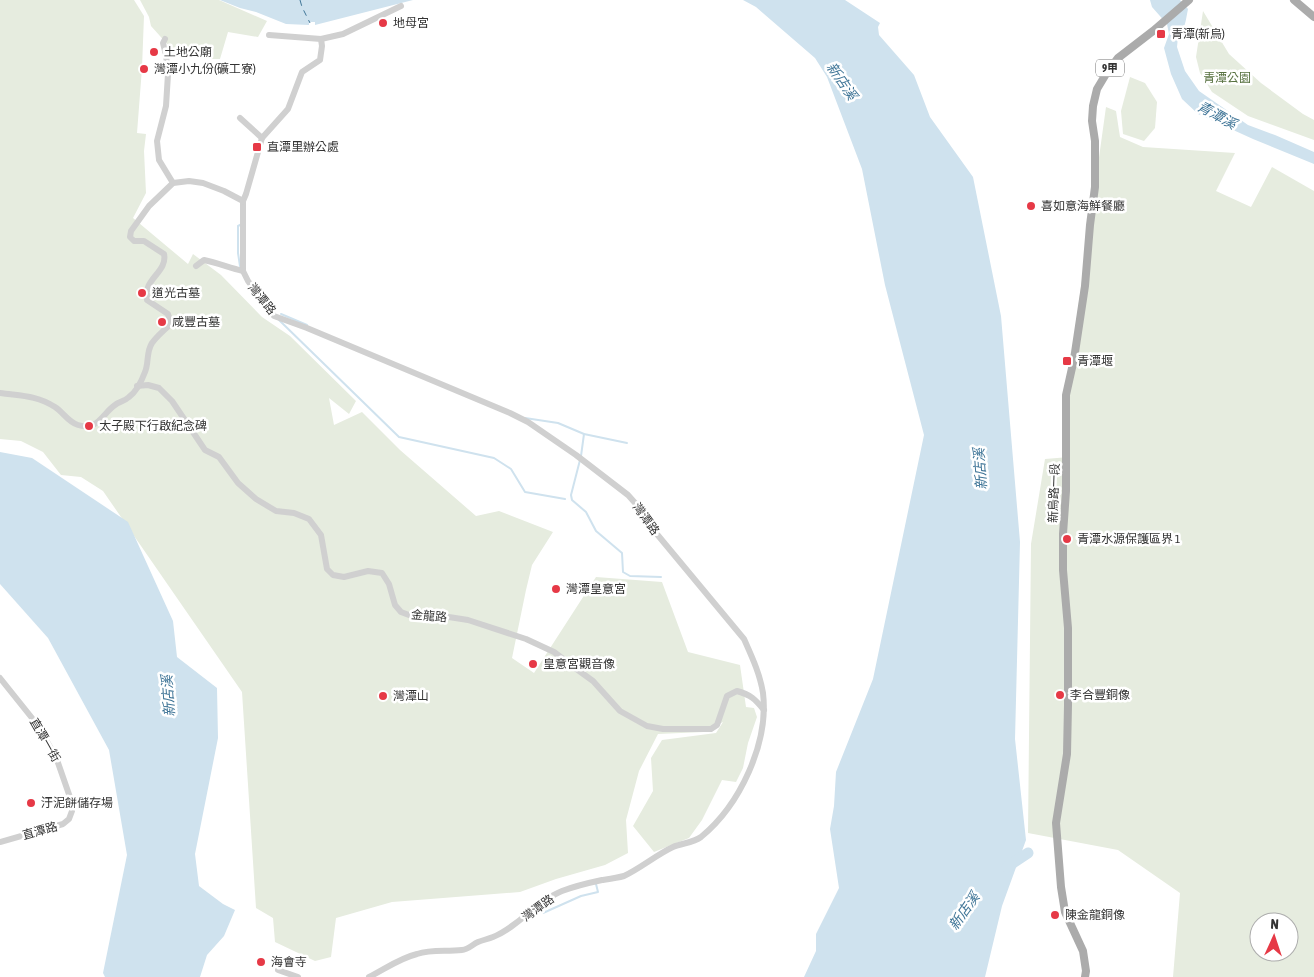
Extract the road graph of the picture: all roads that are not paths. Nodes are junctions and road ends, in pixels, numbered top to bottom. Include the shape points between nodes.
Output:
1 (1189, 0) edge
2 (1294, 0) edge
3 (401, 6) dead end
4 (1314, 17) edge
5 (269, 35) dead end
6 (165, 39) dead end
7 (321, 39) junction
8 (240, 118) dead end
9 (262, 138) junction
10 (173, 184) junction
11 (243, 201) junction
12 (196, 266) dead end
13 (244, 271) junction
14 (137, 386) junction
15 (0, 393) edge
16 (0, 678) edge
17 (764, 710) junction
18 (72, 811) joint
19 (0, 842) edge
20 (278, 970) dead end
21 (298, 977) edge
22 (369, 977) edge
23 (1085, 977) edge

1 - 23 main road, 新烏路一段 / 9甲 via 1118,58 1097,90 1093,106 1095,187 1085,286 1066,395 1063,570 1068,628 1067,754 1056,823 1065,912 1083,951
2 - 4 main road
3 - 7 street via 343,34
5 - 7 street
6 - 10 street via 166,106 157,141 159,160
7 - 9 street, 灣潭路 via 320,60 302,72 288,109
8 - 9 street
9 - 11 street, 灣潭路
10 - 11 street via 203,183
10 - 14 street via 149,206 131,231 130,237 134,241 144,241 164,254 164,264 147,288 147,300 168,314 171,324 151,344 146,371
11 - 13 street, 灣潭路
12 - 13 street via 204,260
13 - 17 street, 灣潭路 via 274,316 528,422 628,495 744,640 760,678
14 - 15 street via 131,396 91,426 70,422 54,406 37,397
14 - 17 street, 金龍路 via 159,388 172,401 205,450 219,457 238,483 256,499 276,512 294,513 309,519 321,535 326,569 333,575 344,577 368,571 382,573 401,612 468,620 526,639 554,652 593,682 620,711 647,726 711,729 717,725 727,696 737,691 756,700
16 - 18 street, 直潭一街 via 36,723 56,757
17 - 22 street, 灣潭路 via 764,721 749,773 725,812 699,838 675,846 621,877 560,892 494,937 464,950 432,950 415,954
18 - 19 street, 直潭路 via 63,824
20 - 21 street

